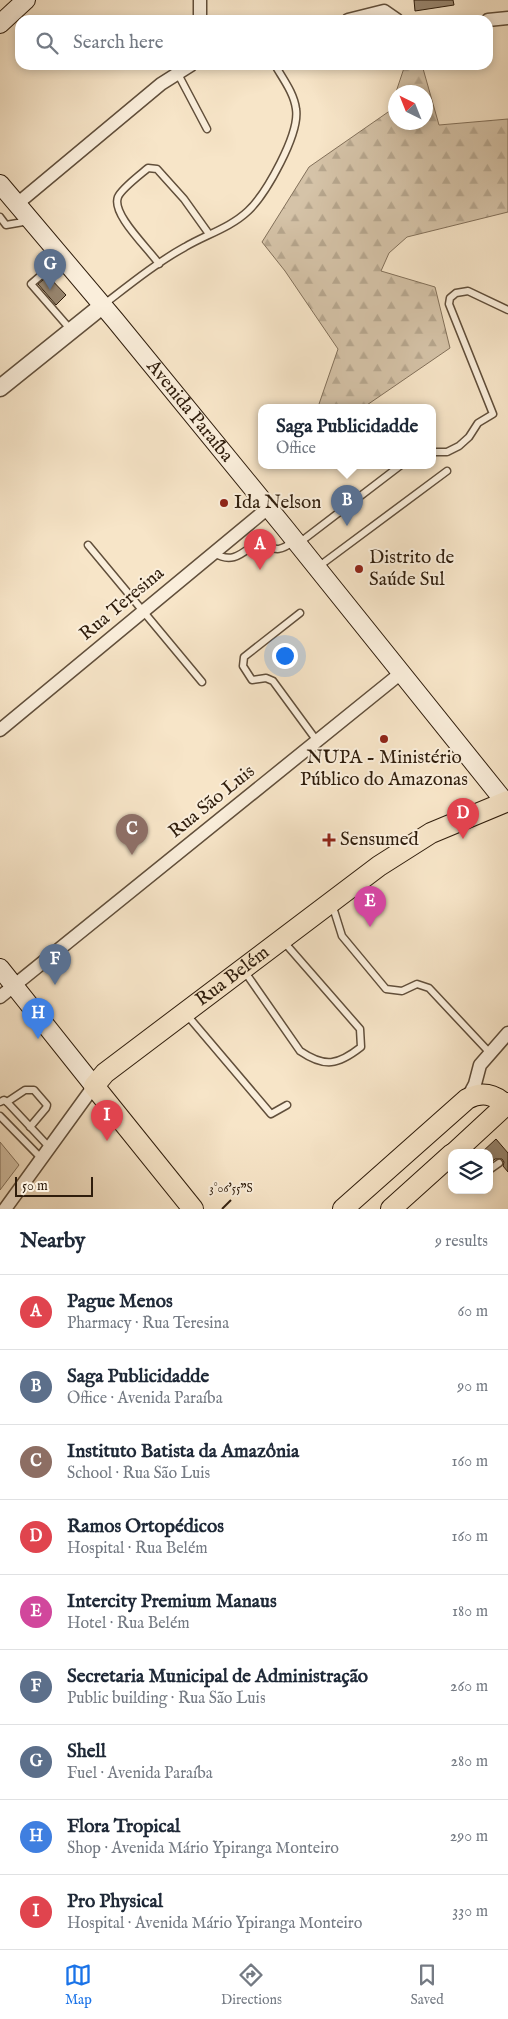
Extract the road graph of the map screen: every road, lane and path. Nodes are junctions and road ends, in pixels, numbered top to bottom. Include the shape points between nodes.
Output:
1 (26, 0) edge
2 (200, 0) edge
3 (384, 5) edge
4 (200, 15) edge
5 (360, 15) edge
6 (393, 15) edge
7 (508, 18) edge
8 (3, 20) edge
9 (493, 20) edge
10 (184, 70) edge
11 (278, 70) edge
12 (178, 74) junction
13 (206, 129) dead end
14 (0, 185) edge
15 (17, 204) junction
16 (0, 218) edge
17 (30, 220) junction
18 (209, 234) junction
19 (61, 258) junction
20 (159, 264) junction
21 (102, 306) junction
22 (508, 310) edge
23 (72, 330) junction
24 (0, 388) edge
25 (436, 452) edge
26 (396, 469) edge
27 (448, 471) dead end
28 (268, 508) junction
29 (296, 542) junction
30 (88, 545) dead end
31 (214, 553) junction
32 (317, 568) junction
33 (143, 611) junction
34 (300, 613) dead end
35 (400, 673) junction
36 (202, 682) dead end
37 (0, 730) edge
38 (317, 740) junction
39 (507, 803) edge
40 (331, 902) junction
41 (282, 940) junction
42 (0, 968) edge
43 (242, 969) junction
44 (14, 986) junction
45 (0, 998) edge
46 (184, 1012) junction
47 (508, 1033) edge
48 (490, 1052) junction
49 (94, 1086) junction
50 (467, 1099) junction
51 (4, 1102) edge
52 (287, 1105) dead end
53 (507, 1105) edge
54 (0, 1116) edge
55 (30, 1127) junction
56 (50, 1148) junction
57 (460, 1149) edge
58 (42, 1159) junction
59 (448, 1160) edge
60 (499, 1163) dead end
61 (493, 1167) edge
62 (5, 1209) edge
63 (193, 1209) edge
64 (343, 1209) edge
65 (391, 1209) edge

1 - 8 main road
2 - 4 street
3 - 5 street
3 - 6 street
7 - 9 street
10 - 12 street
11 - 18 lane via 293,96 296,110 293,134 259,199 235,221
12 - 13 lane
12 - 15 street via 161,84
14 - 15 main road, Avenida Paraíba
15 - 17 main road, Avenida Paraíba
16 - 17 lane via 6,225
17 - 19 main road, Avenida Paraíba
18 - 20 lane
18 - 20 lane via 157,169 148,168 118,196 116,204 121,218
19 - 21 main road, Avenida Paraíba
19 - 23 lane via 31,284
20 - 21 lane
21 - 23 street
21 - 28 main road, Avenida Paraíba
22 - 25 lane via 468,291 450,298 449,304 493,414 478,423 469,437 453,450
23 - 24 street
26 - 29 lane
27 - 32 lane
28 - 29 main road, Avenida Paraíba
28 - 31 street, Rua Teresina
29 - 31 lane via 275,549 255,544 234,558
29 - 32 main road, Avenida Paraíba
30 - 33 lane
31 - 33 street, Rua Teresina
32 - 35 main road, Avenida Paraíba
33 - 36 lane
33 - 37 street, Rua Teresina
34 - 38 lane via 244,657 243,666 252,680 266,678 273,681
35 - 38 street, Rua São Luis
35 - 39 main road, Avenida Paraíba
38 - 44 street, Rua São Luis
39 - 40 main road, Rua Belém via 431,833
40 - 41 main road, Rua Belém
40 - 48 lane via 342,936 386,989 402,991 417,984 428,988
41 - 43 main road, Rua Belém
41 - 43 lane via 360,1030 361,1047 350,1056 328,1062 313,1060 300,1050
42 - 44 main road
43 - 46 main road, Rua Belém
44 - 45 street, Rua São Luis
44 - 49 main road
46 - 49 main road, Rua Belém via 105,1073
46 - 52 lane via 271,1114
47 - 48 street
48 - 50 street via 480,1065
49 - 56 street, Rua Belém
49 - 63 main road
50 - 53 main road via 490,1094
50 - 64 main road
51 - 55 lane
51 - 55 lane via 25,1090 34,1090 46,1108
53 - 57 main road
54 - 58 lane
55 - 56 lane
56 - 58 street, Rua Belém
58 - 62 street, Rua Belém
59 - 65 main road
60 - 61 lane

